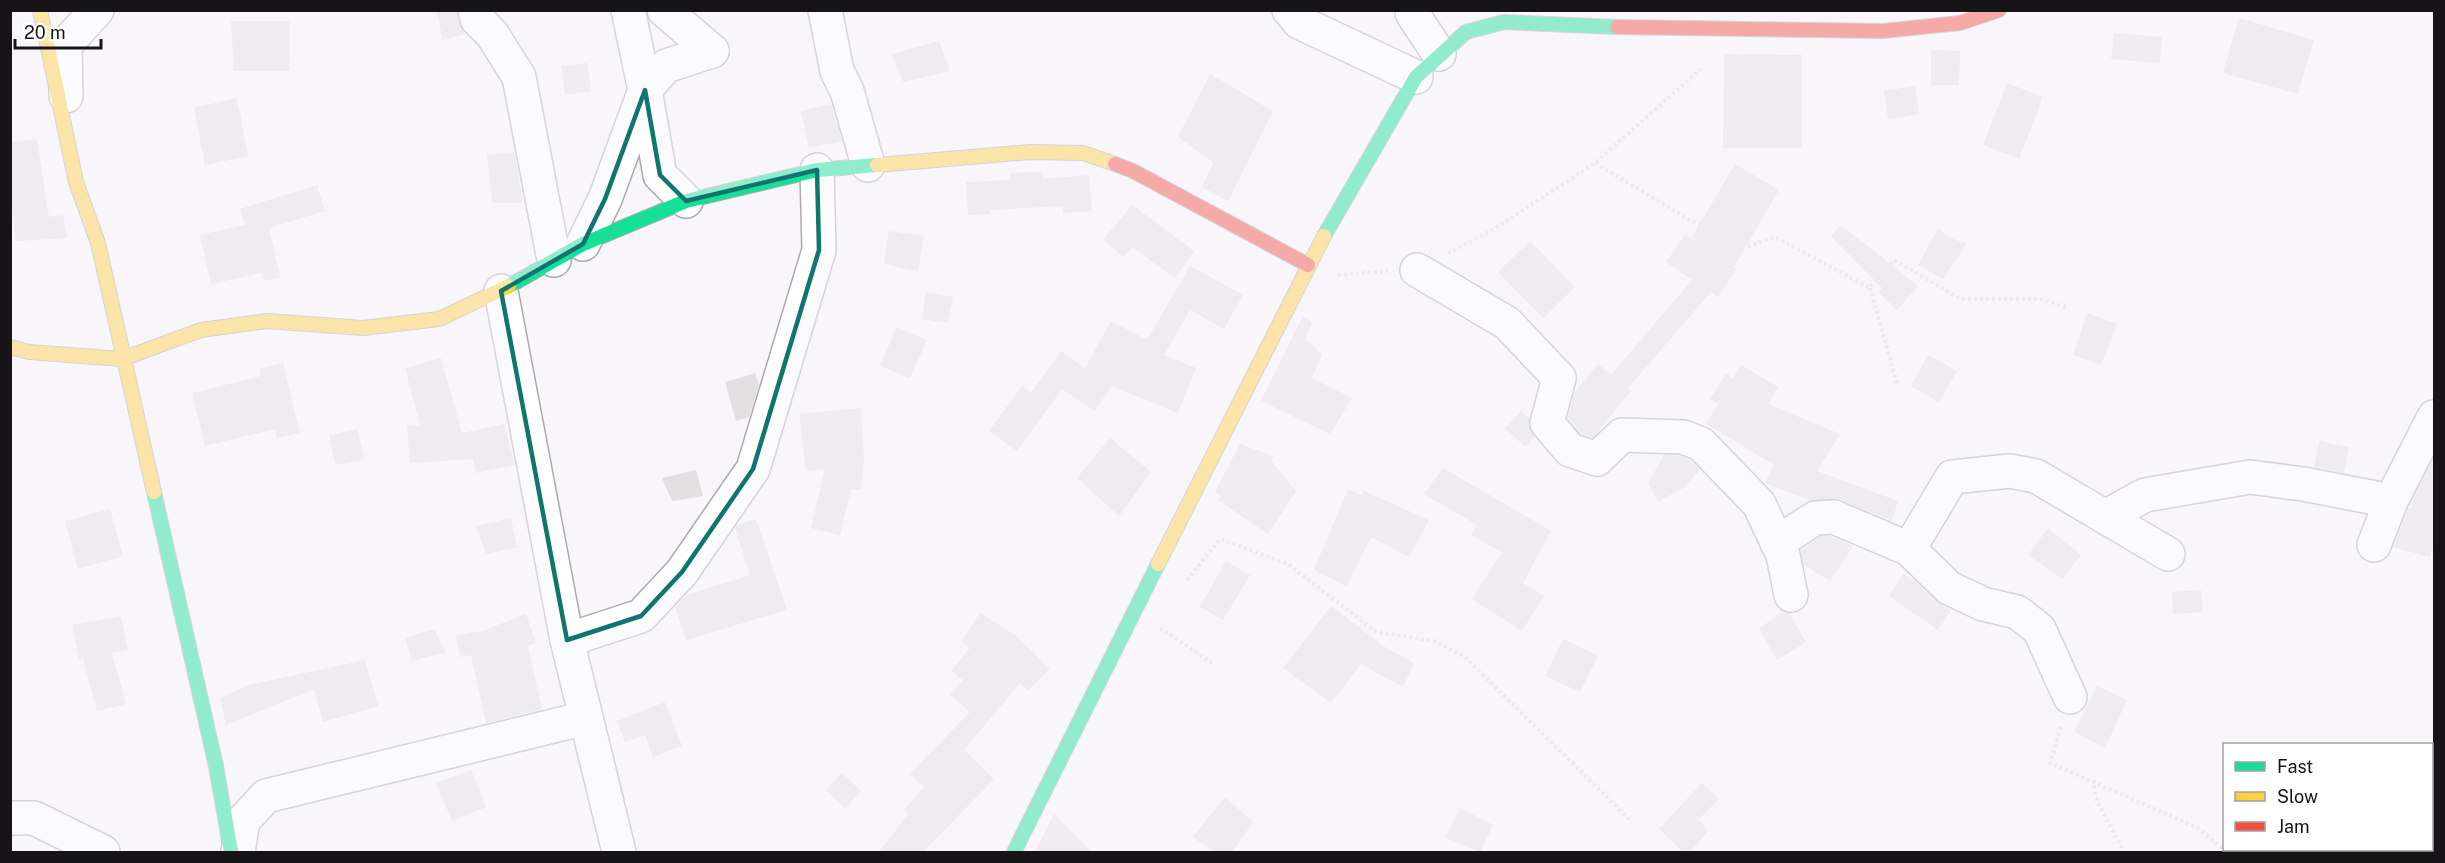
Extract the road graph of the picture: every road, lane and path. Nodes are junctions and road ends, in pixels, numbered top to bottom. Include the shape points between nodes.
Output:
1 (40, 10) edge
2 (97, 10) edge
3 (475, 10) edge
4 (628, 10) edge
5 (663, 10) edge
6 (825, 10) edge
7 (1289, 10) edge
8 (1413, 10) edge
9 (1999, 10) edge
10 (1961, 17) edge
11 (1439, 54) junction
12 (1701, 69) dead end
13 (1416, 77) junction
14 (645, 90) junction
15 (66, 137) junction
16 (1595, 163) junction
17 (868, 165) junction
18 (817, 170) junction
19 (686, 201) junction
20 (583, 244) junction
21 (554, 260) junction
22 (1308, 265) junction
23 (1417, 270) junction
24 (1870, 288) junction
25 (501, 291) junction
26 (2067, 308) dead end
27 (10, 347) edge
28 (122, 359) junction
29 (1897, 383) dead end
30 (2434, 417) edge
31 (2391, 501) junction
32 (2105, 517) junction
33 (1777, 543) junction
34 (2374, 545) dead end
35 (1909, 549) junction
36 (2168, 554) dead end
37 (1183, 586) dead end
38 (1791, 595) dead end
39 (1140, 602) junction
40 (567, 640) junction
41 (1215, 665) dead end
42 (2070, 697) joint
43 (586, 718) junction
44 (2094, 780) junction
45 (10, 818) edge
46 (1632, 822) dead end
47 (2223, 847) edge
48 (102, 852) edge
49 (231, 852) edge
50 (237, 852) edge
51 (619, 852) edge
52 (1014, 852) edge
53 (2124, 852) edge

1 - 15 street
2 - 15 street via 65,45
3 - 21 street via 477,19 492,34 519,77
4 - 14 street
5 - 14 street via 712,51 666,66
6 - 17 street via 837,71 847,91
7 - 13 street via 1299,22
8 - 11 street
9 - 10 street
10 - 11 street via 1883,31 1650,29 1504,22 1466,32
11 - 13 street
12 - 16 path
13 - 22 street
14 - 19 street via 660,175
14 - 20 street via 606,199
15 - 28 street via 76,182 98,243
16 - 23 path via 1494,229
16 - 24 path via 1698,223 1749,246 1775,237
17 - 18 street
17 - 22 street via 1030,152 1083,153 1132,171
18 - 19 street
18 - 40 street via 819,250 753,469 682,572 641,616
19 - 20 street
20 - 21 street
21 - 25 street
22 - 23 path via 1333,275
22 - 39 street
23 - 33 street via 1507,323 1559,378 1547,423 1570,450 1597,459 1622,435 1683,437 1701,444 1759,504
24 - 26 path via 1894,260 1961,300 2041,300
24 - 29 path
25 - 28 street via 439,320 363,328 267,321 201,330
25 - 40 street
27 - 28 street
28 - 49 street via 216,766
30 - 31 street
31 - 32 street via 2250,477 2145,495
31 - 34 street
32 - 35 street via 2036,476 2010,471 1952,477
32 - 36 street
33 - 35 street via 1815,518 1834,517
33 - 38 street
35 - 42 street via 1949,588 1983,604 2017,612 2039,629
37 - 46 path via 1220,539 1288,564 1376,632 1434,641 1465,657
39 - 41 path via 1153,623
39 - 52 street
40 - 43 street
42 - 44 path via 2050,763
43 - 50 street via 266,796 243,821
43 - 51 street
44 - 47 path via 2196,827
44 - 53 path via 2095,797
45 - 48 street via 34,818

